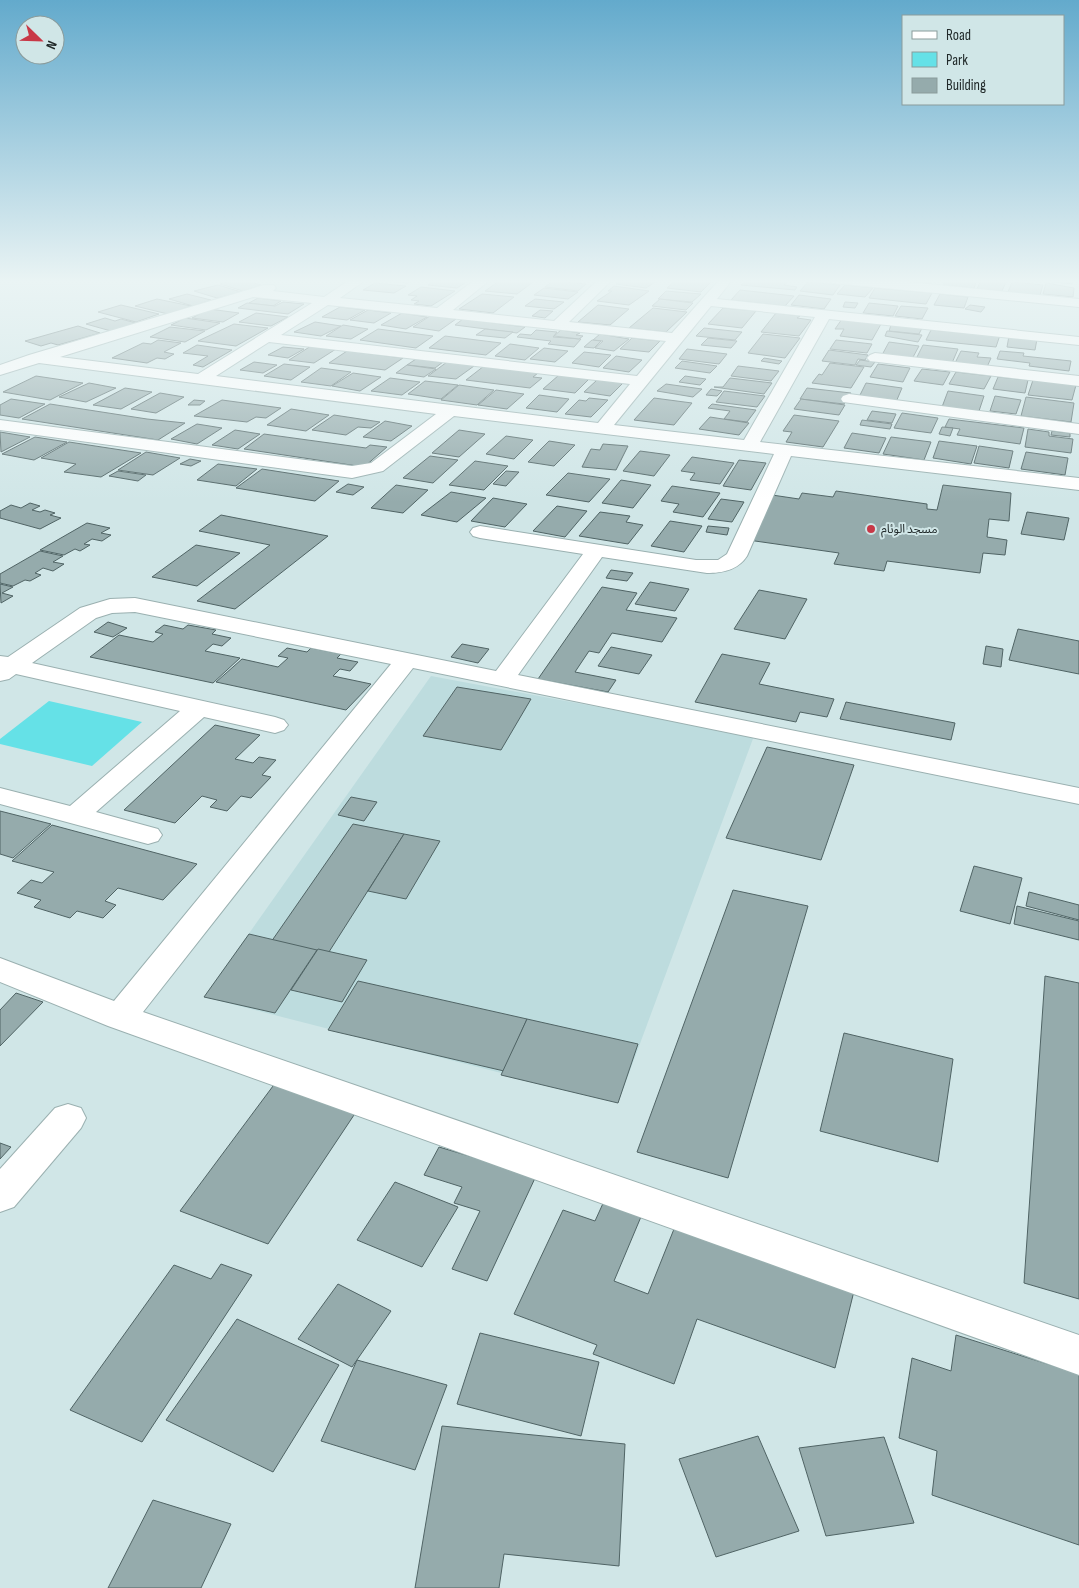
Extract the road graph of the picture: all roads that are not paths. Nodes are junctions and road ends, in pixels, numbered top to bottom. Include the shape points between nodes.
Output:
1 (51, 353) edge
2 (100, 353) edge
3 (244, 353) edge
4 (400, 353) edge
5 (664, 353) edge
6 (802, 353) edge
7 (34, 358) junction
8 (875, 358) dead end
9 (53, 362) junction
10 (78, 365) junction
11 (0, 370) edge
12 (199, 380) junction
13 (641, 381) junction
14 (1079, 381) edge
15 (0, 386) edge
16 (849, 400) dead end
17 (451, 411) junction
18 (0, 425) edge
19 (602, 429) junction
20 (1079, 429) edge
21 (749, 446) junction
22 (784, 451) junction
23 (1079, 484) edge
24 (480, 532) dead end
25 (597, 550) junction
26 (406, 661) junction
27 (4, 668) edge
28 (502, 680) junction
29 (198, 709) junction
30 (276, 725) dead end
31 (0, 796) edge
32 (1079, 796) edge
33 (76, 814) junction
34 (148, 835) dead end
35 (0, 969) edge
36 (120, 1017) junction
37 (68, 1118) dead end
38 (0, 1196) edge
39 (1079, 1355) edge

1 - 7 street
2 - 10 street
3 - 12 street
4 - 13 street
5 - 13 street
6 - 21 street
7 - 9 street
7 - 11 street
8 - 14 street
9 - 10 street
9 - 15 street
10 - 12 street
12 - 17 street
13 - 19 street
16 - 20 street
17 - 18 street via 378,467 352,472
17 - 19 street
19 - 21 street
21 - 22 street
22 - 23 street
22 - 25 street via 737,556 727,564 707,567
24 - 25 street
25 - 28 street
26 - 27 street via 123,605 88,614
26 - 28 street
26 - 36 street
27 - 29 street
28 - 32 street
29 - 30 street
29 - 33 street
31 - 33 street
33 - 34 street
35 - 36 street
36 - 39 street
37 - 38 street

